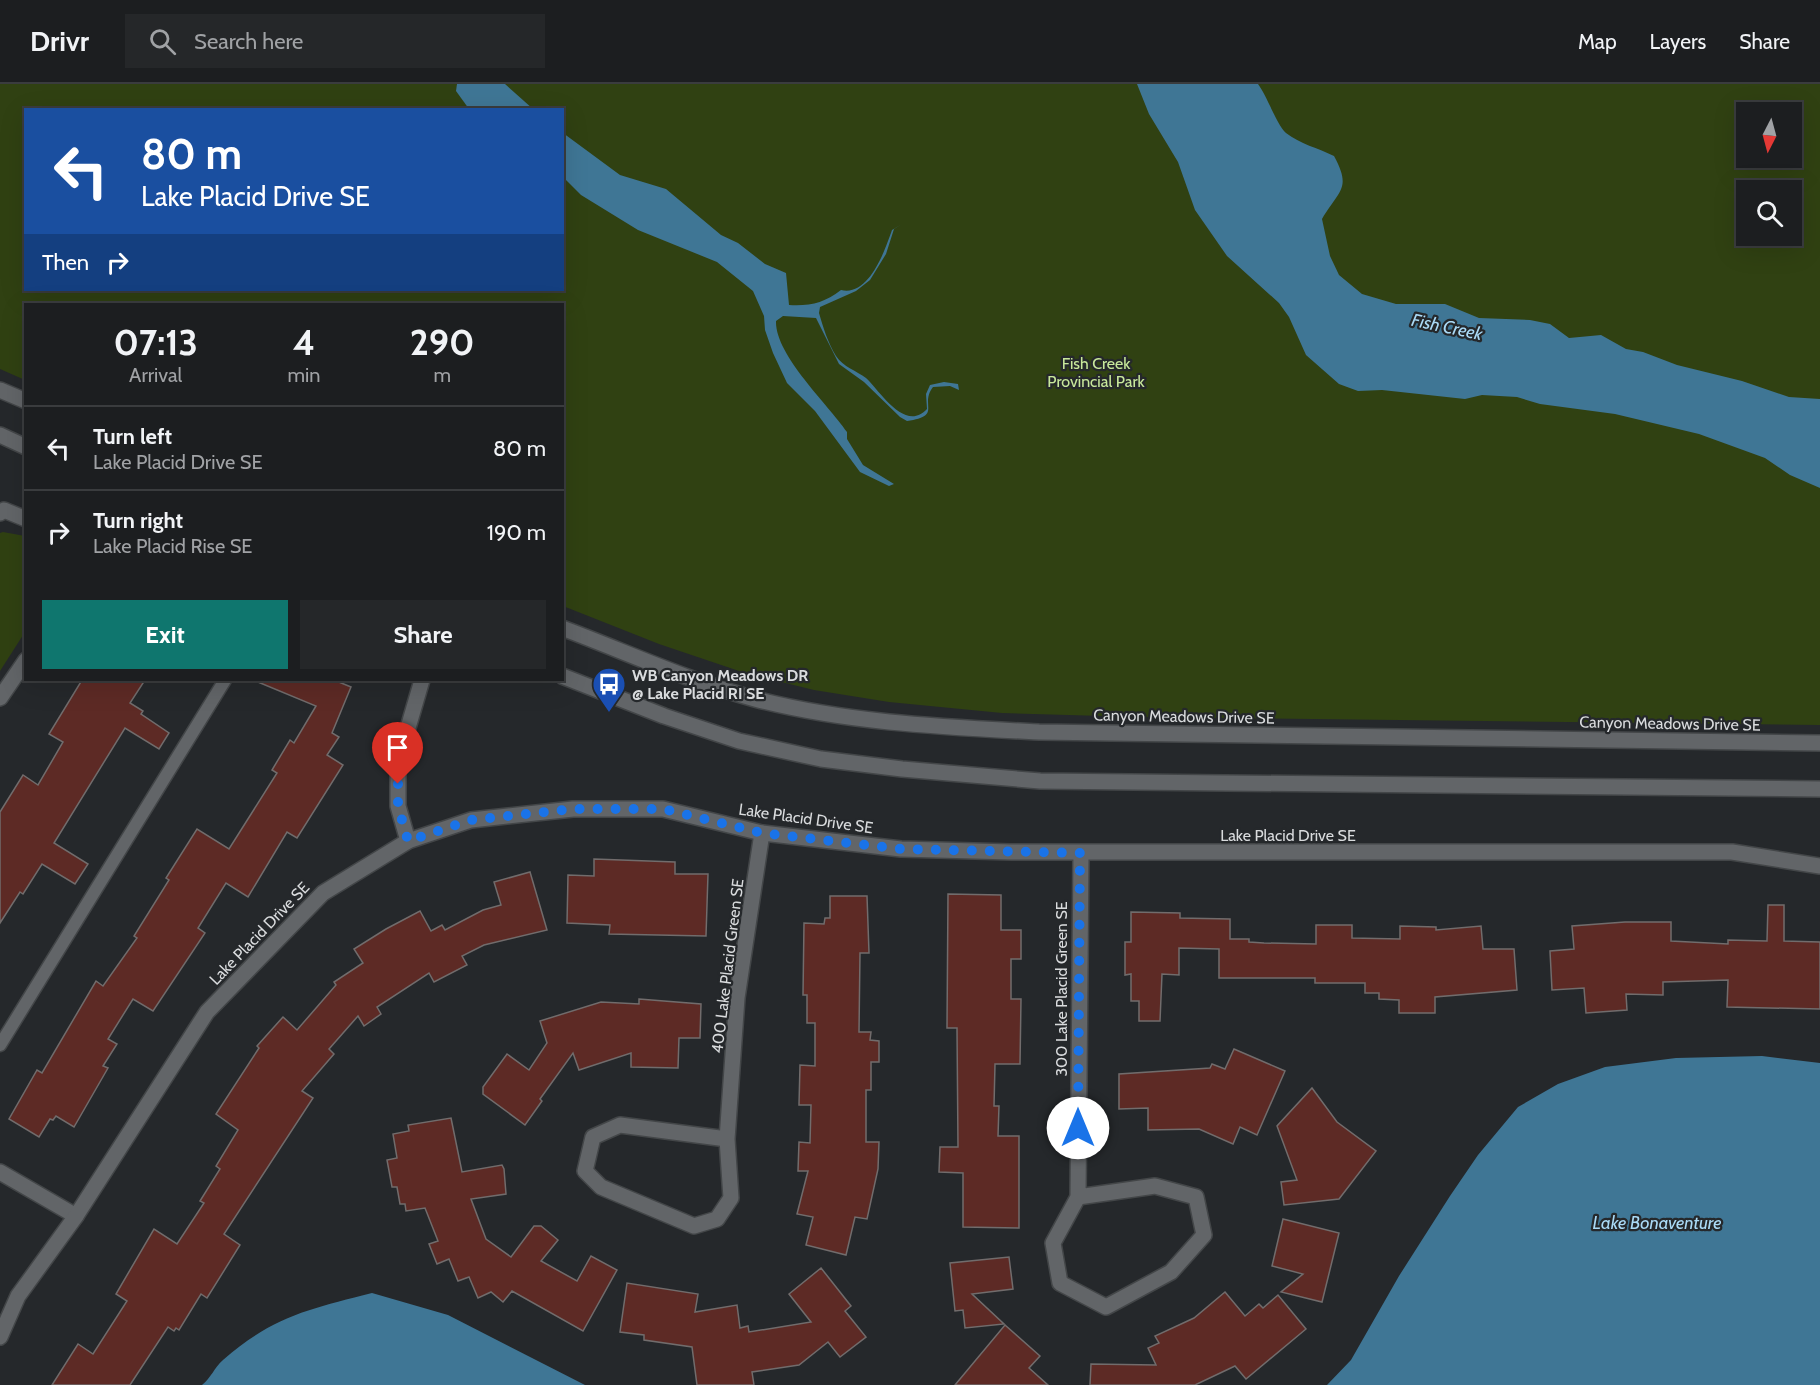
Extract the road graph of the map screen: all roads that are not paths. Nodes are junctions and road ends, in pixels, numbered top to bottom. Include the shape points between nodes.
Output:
1 (0, 390) edge
2 (24, 400) edge
3 (0, 435) edge
4 (24, 446) edge
5 (1, 510) edge
6 (24, 518) edge
7 (564, 629) edge
8 (24, 663) edge
9 (564, 677) edge
10 (224, 681) edge
11 (422, 681) edge
12 (0, 698) edge
13 (1820, 743) edge
14 (1820, 789) edge
15 (762, 833) junction
16 (408, 841) junction
17 (1080, 853) junction
18 (1820, 866) edge
19 (0, 1045) edge
20 (727, 1139) junction
21 (0, 1172) edge
22 (1078, 1197) junction
23 (76, 1216) junction
24 (0, 1337) edge

1 - 2 street
3 - 4 street
5 - 6 street
7 - 13 street, Canyon Meadows Drive SE via 754,698 910,725 1039,732
8 - 12 street
9 - 14 street via 739,741 821,759 914,770 1040,781
10 - 19 lane
11 - 16 street via 398,762 398,806
15 - 16 street, Lake Placid Drive SE via 663,809 573,809 471,820
15 - 17 street, Lake Placid Drive SE via 901,849
15 - 20 street, 400 Lake Placid Green SE via 737,998
16 - 23 street, Lake Placid Drive SE via 323,893 207,1011
17 - 18 street, Lake Placid Drive SE via 1732,852
17 - 22 street, 300 Lake Placid Green SE
20 - 20 street, 400 Lake Placid Green SE via 620,1125 593,1137 585,1171 601,1187 694,1226 717,1219 731,1198
21 - 23 street
22 - 22 street, 300 Lake Placid Green SE via 1053,1243 1060,1283 1106,1307 1171,1272 1204,1235 1196,1197 1155,1186
23 - 24 street, Lake Placid Drive SE via 18,1296

